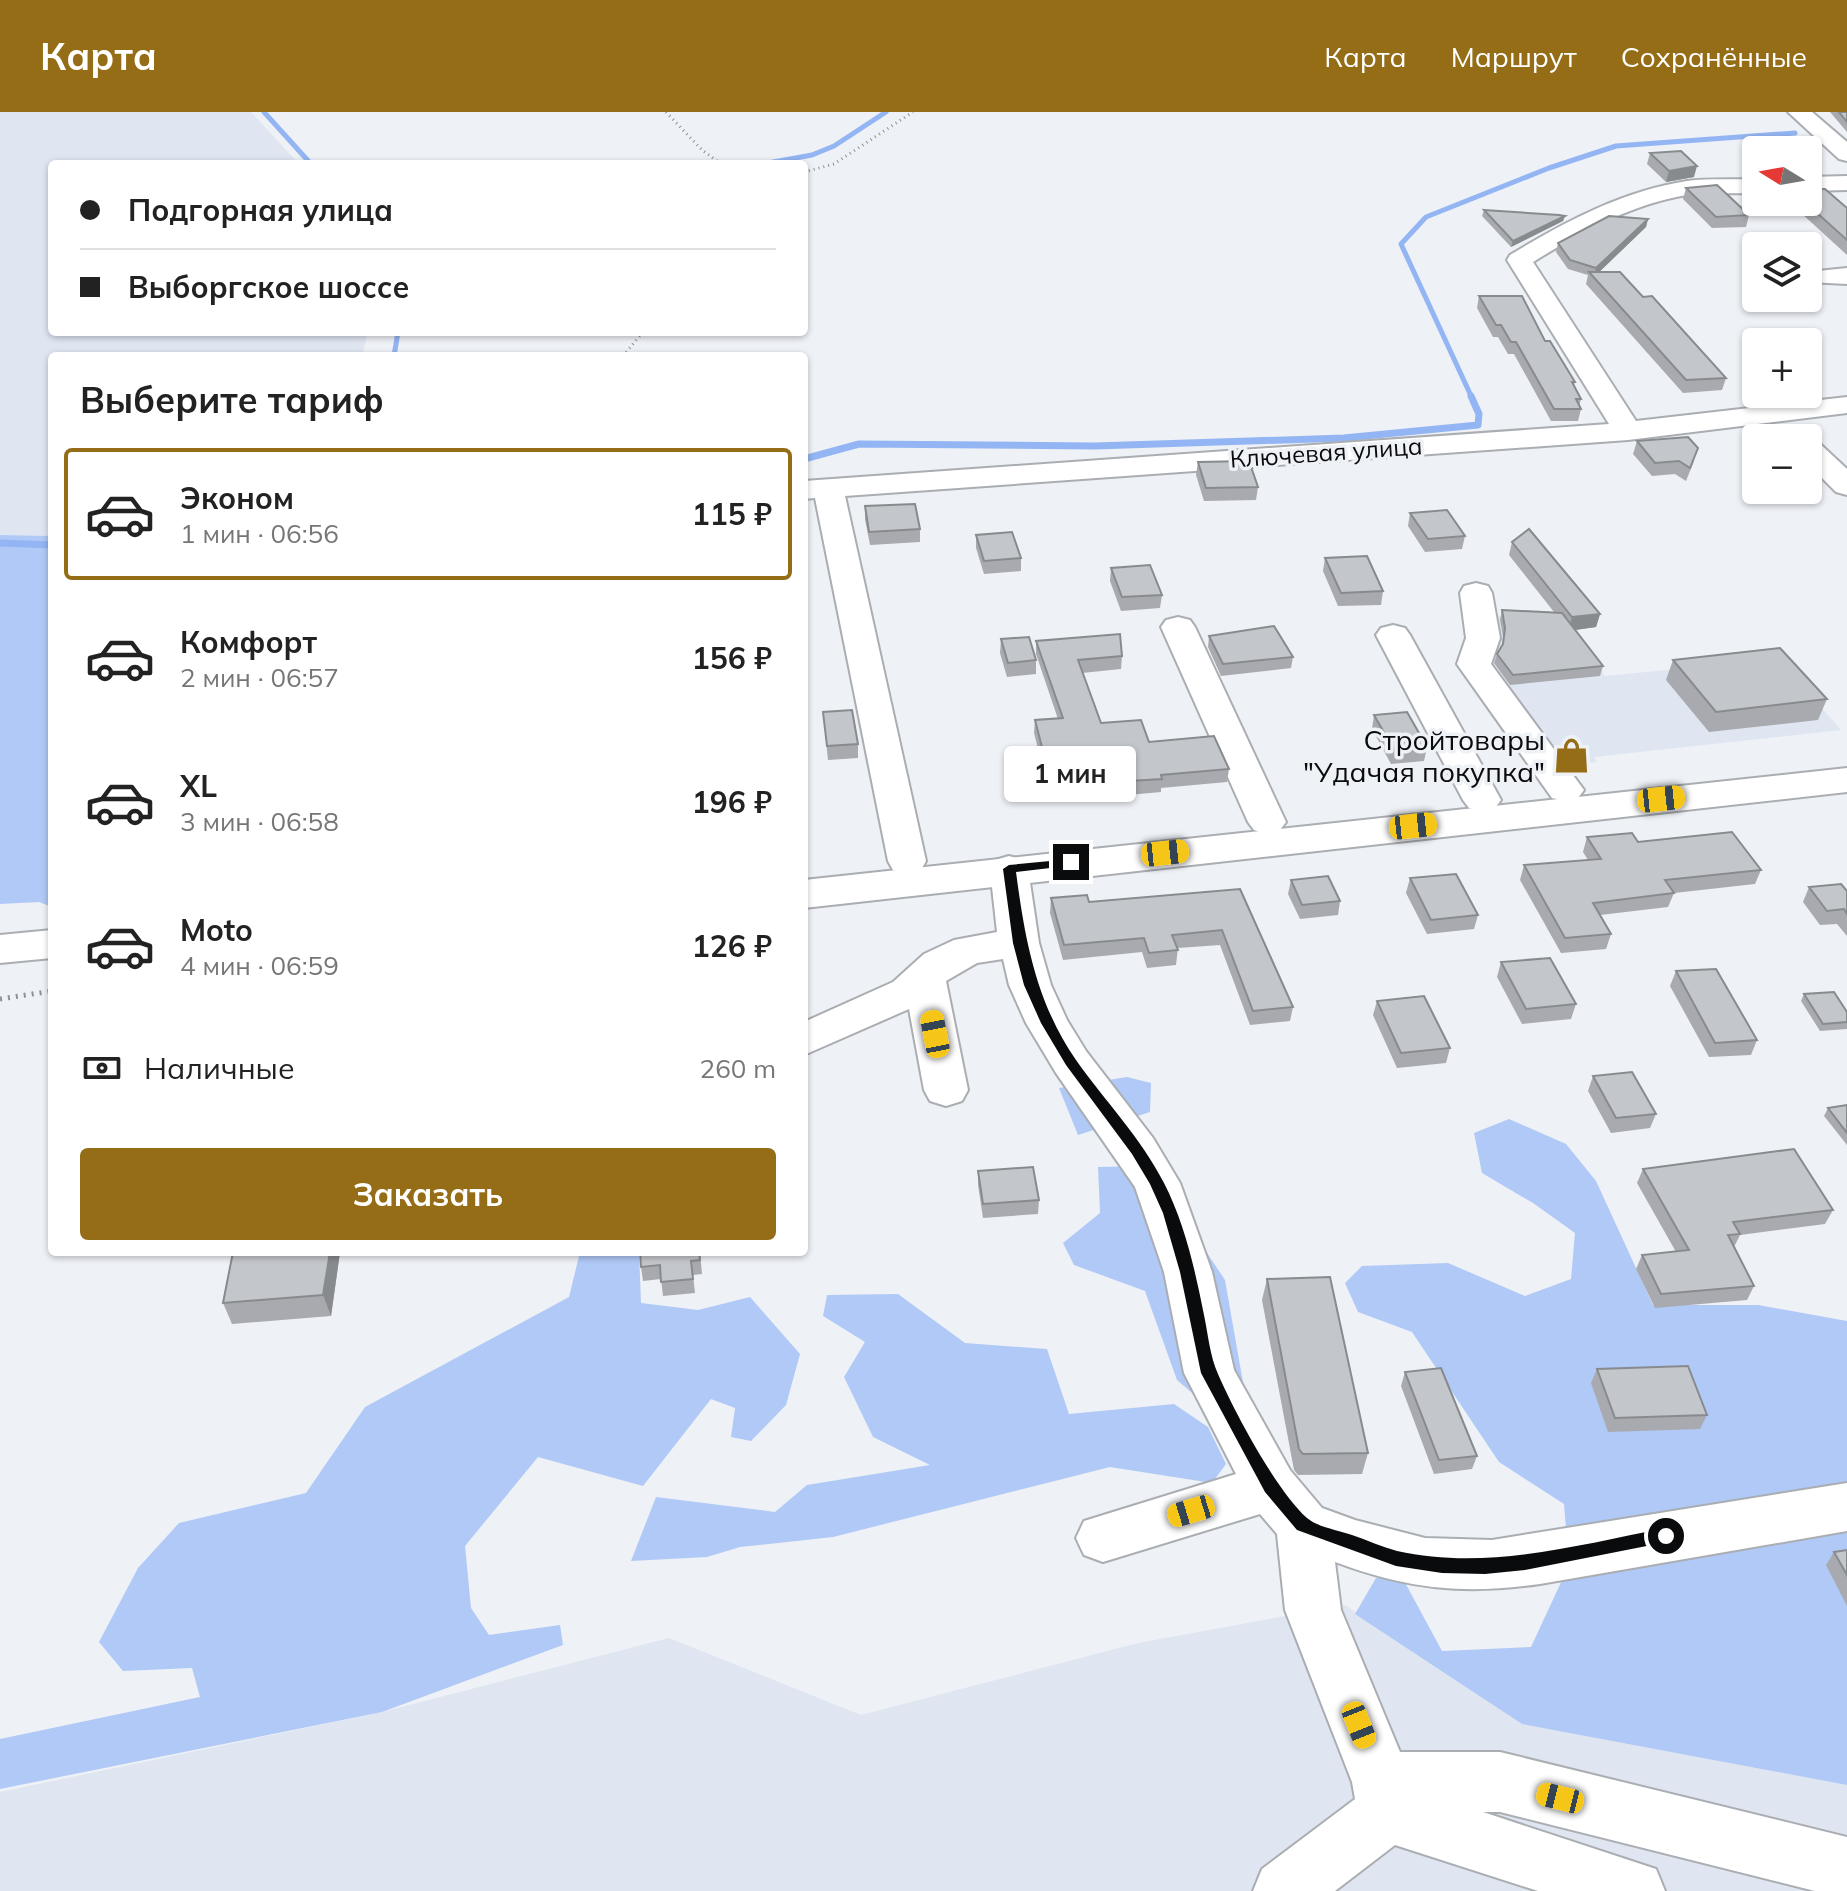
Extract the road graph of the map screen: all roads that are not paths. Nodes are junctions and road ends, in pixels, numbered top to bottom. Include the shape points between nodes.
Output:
1 (1799, 112) edge
2 (1847, 154) edge
3 (1847, 183) edge
4 (1822, 184) edge
5 (1742, 186) edge
6 (1847, 276) edge
7 (1822, 277) edge
8 (1847, 405) edge
9 (1772, 413) junction
10 (1783, 424) edge
11 (1628, 431) junction
12 (1822, 462) edge
13 (1847, 486) edge
14 (816, 489) edge
15 (1476, 593) dead end
16 (1178, 627) dead end
17 (1393, 635) dead end
18 (1847, 761) edge
19 (1847, 780) edge
20 (1565, 790) junction
21 (1482, 800) junction
22 (1267, 822) junction
23 (907, 861) junction
24 (1009, 869) junction
25 (808, 870) edge
26 (808, 894) edge
27 (1019, 943) junction
28 (48, 944) edge
29 (0, 949) edge
30 (48, 966) edge
31 (0, 971) edge
32 (924, 977) junction
33 (808, 1038) edge
34 (946, 1090) dead end
35 (1287, 1506) junction
36 (1847, 1507) edge
37 (1103, 1538) dead end
38 (1385, 1797) junction
39 (1847, 1868) edge
40 (1284, 1891) edge
41 (1634, 1891) edge

1 - 2 street
3 - 4 street
5 - 11 street via 1687,188 1628,205 1574,226 1519,260
6 - 7 street
8 - 9 street, Ключевая улица
9 - 10 street
9 - 11 street, Ключевая улица
11 - 14 street, Ключевая улица
12 - 13 street
14 - 23 street
15 - 20 street via 1483,638 1474,664
16 - 22 street
17 - 21 street
18 - 20 main road
19 - 24 main road
20 - 21 main road
21 - 22 main road
22 - 23 main road
23 - 25 main road
24 - 26 main road
24 - 27 street
27 - 32 street via 968,950
27 - 35 street via 1047,1023 1157,1183 1188,1272 1209,1373
28 - 29 main road
30 - 31 main road
32 - 33 street via 908,992
32 - 34 street
35 - 36 street via 1396,1558 1485,1566
35 - 37 street
35 - 38 street via 1313,1610
38 - 39 street via 1500,1782
38 - 40 street
38 - 41 street

